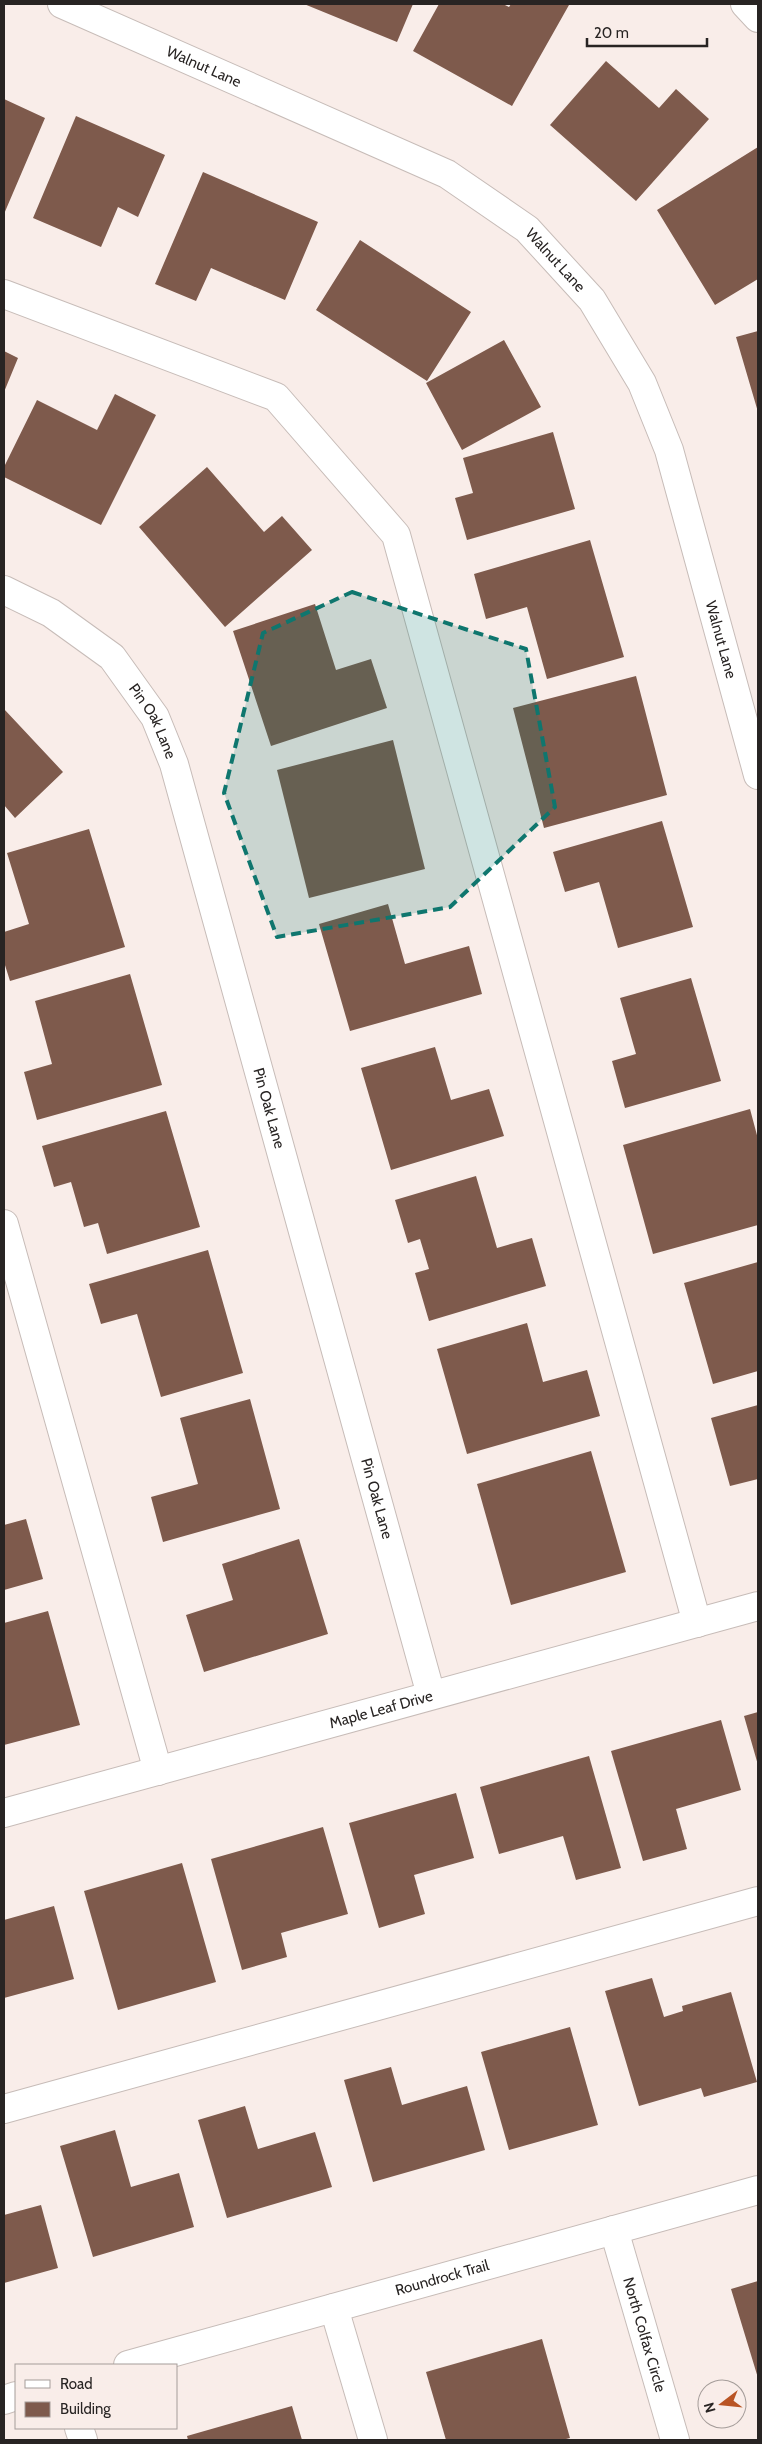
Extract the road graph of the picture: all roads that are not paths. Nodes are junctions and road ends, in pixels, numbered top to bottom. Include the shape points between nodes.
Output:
1 (62, 4) edge
2 (745, 4) edge
3 (758, 18) edge
4 (4, 294) edge
5 (4, 590) edge
6 (758, 775) edge
7 (4, 1224) edge
8 (758, 1606) edge
9 (697, 1623) junction
10 (431, 1696) junction
11 (158, 1771) junction
12 (4, 1813) edge
13 (758, 1901) edge
14 (4, 2109) edge
15 (758, 2190) edge
16 (614, 2230) junction
17 (334, 2308) junction
18 (132, 2364) edge
19 (374, 2440) edge
20 (674, 2440) edge

1 - 6 street, Walnut Lane via 447,174 527,229 592,300 642,383 669,450
2 - 3 street
4 - 9 street via 276,397 396,535
5 - 10 street, Pin Oak Lane via 51,613 112,657 155,717 174,764
7 - 11 street
8 - 9 street, Maple Leaf Drive
9 - 10 street, Maple Leaf Drive
10 - 11 street, Maple Leaf Drive
11 - 12 street, Maple Leaf Drive
13 - 14 street
15 - 16 street, Roundrock Trail
16 - 17 street, Roundrock Trail
16 - 20 street, North Colfax Circle
17 - 18 street, Roundrock Trail
17 - 19 street

